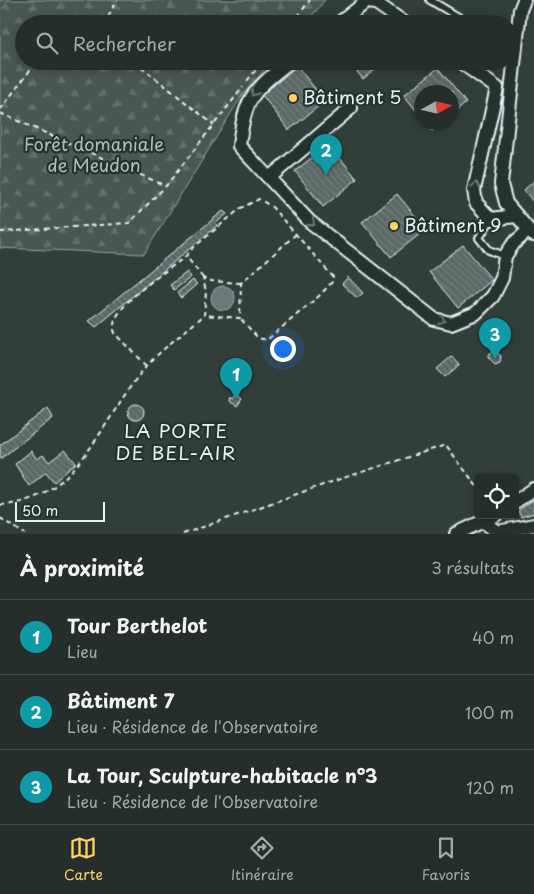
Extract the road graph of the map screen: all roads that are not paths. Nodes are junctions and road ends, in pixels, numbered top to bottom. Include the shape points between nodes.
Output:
1 (430, 0) edge
2 (524, 0) edge
3 (349, 15) edge
4 (394, 15) edge
5 (455, 15) edge
6 (519, 16) edge
7 (279, 70) edge
8 (472, 70) edge
9 (512, 70) edge
10 (350, 108) dead end
11 (269, 178) junction
12 (516, 216) junction
13 (491, 219) junction
14 (531, 234) edge
15 (505, 256) junction
16 (534, 489) edge
17 (519, 499) edge
18 (489, 519) edge
19 (484, 522) junction
20 (534, 525) edge
21 (456, 534) edge

1 - 5 lane
2 - 6 street
3 - 4 street via 366,2 376,2
7 -> 11 street via 256,88 242,114 239,146
13 -> 8 street via 476,203 474,190 497,88
9 - 12 street via 501,184 506,203
10 - 11 street
11 -> 15 street via 309,221 434,319 451,323 476,313 493,296 502,278
12 - 13 street
12 - 14 street
13 - 15 lane via 479,238 489,250
14 - 15 street via 514,242
16 - 17 street
18 - 19 street
19 - 20 street via 497,532
19 - 21 street

